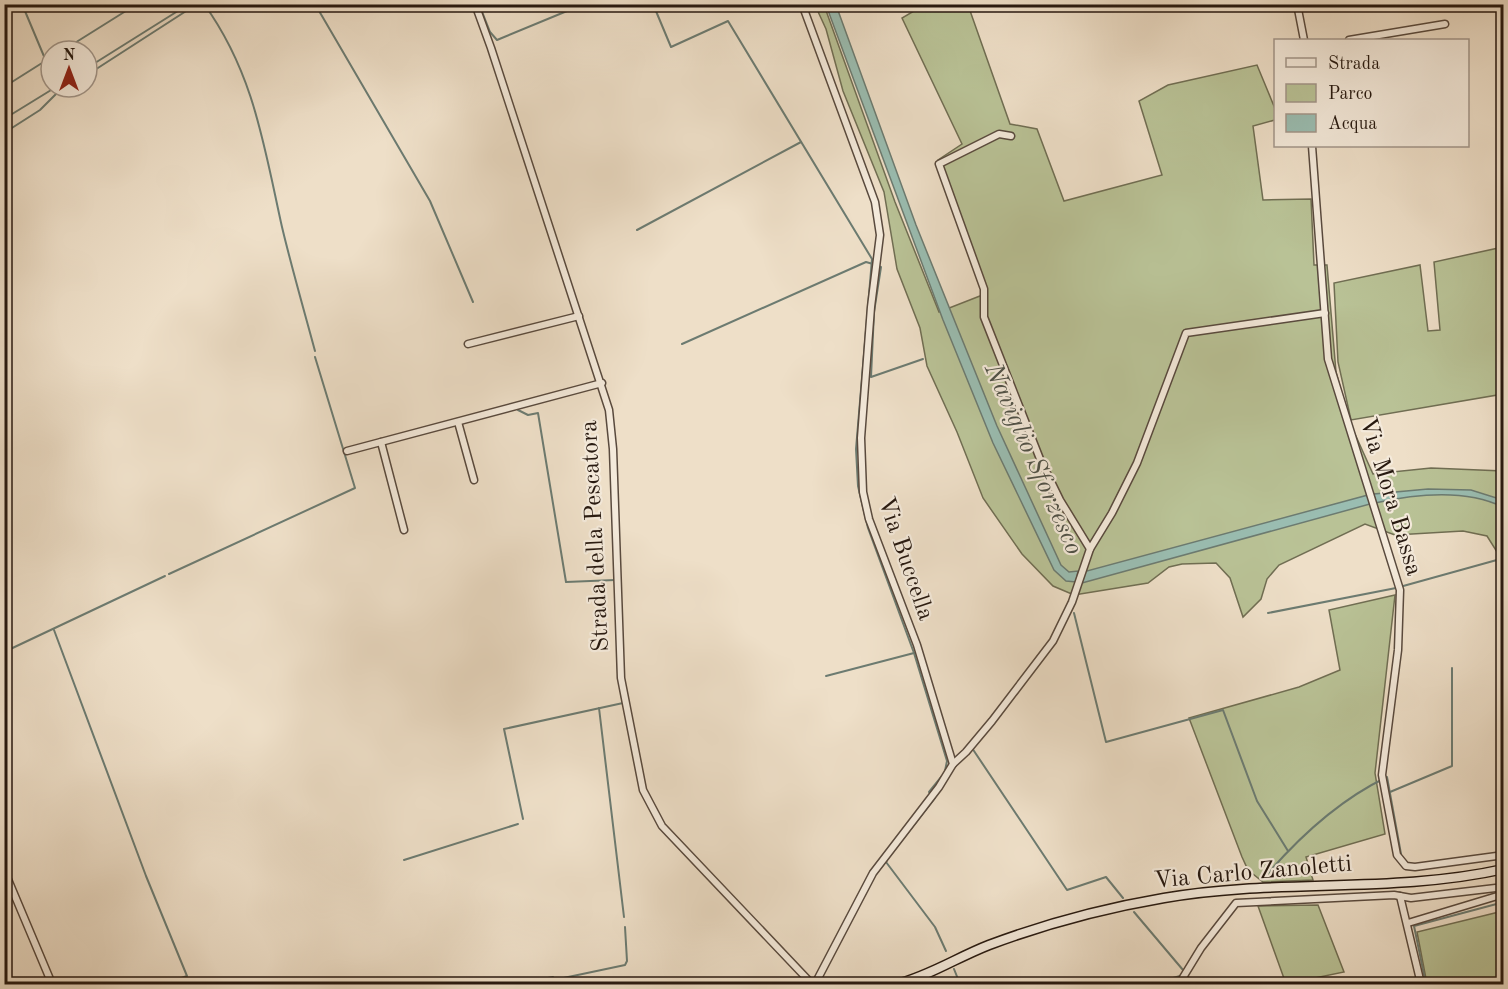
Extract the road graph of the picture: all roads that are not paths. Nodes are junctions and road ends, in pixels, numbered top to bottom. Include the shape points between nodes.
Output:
1 (475, 4) edge
2 (802, 4) edge
3 (1297, 4) edge
4 (1444, 24) dead end
5 (1304, 39) edge
6 (1355, 39) edge
7 (1011, 136) dead end
8 (1312, 147) edge
9 (1325, 313) junction
10 (579, 316) junction
11 (468, 344) dead end
12 (602, 383) junction
13 (458, 422) junction
14 (381, 442) junction
15 (347, 451) dead end
16 (474, 480) dead end
17 (404, 530) dead end
18 (1090, 549) junction
19 (953, 764) junction
20 (1503, 855) edge
21 (1503, 869) edge
22 (4, 870) edge
23 (1503, 887) edge
24 (1503, 894) edge
25 (1400, 896) junction
26 (1408, 922) junction
27 (908, 983) edge
28 (52, 984) edge
29 (814, 984) edge
30 (897, 984) edge
31 (1179, 984) edge
32 (1421, 984) edge

1 - 10 street, Strada della Pescatora
2 - 19 street, Via Buccella via 875,202 880,235 861,438 863,492
3 - 5 street
4 - 6 street
7 - 18 street via 999,134 939,164 984,289 984,317 1040,459
8 - 9 street, Via Mora Bassa
9 - 18 street via 1186,333 1137,463
9 - 20 street, Via Mora Bassa via 1328,359 1399,586 1398,650 1383,779 1397,855 1406,866 1415,867
10 - 11 street
10 - 12 street, Strada della Pescatora
12 - 13 street
12 - 29 street, Strada della Pescatora via 613,449 621,678 643,790 662,826
13 - 14 street
13 - 16 street
14 - 15 street
14 - 17 street
18 - 19 street via 1053,642
19 - 29 street via 873,873
21 - 27 main road, Via Carlo Zanoletti via 1425,881 1166,897 1018,935
22 - 28 street
23 - 25 street
24 - 26 street
25 - 26 street
25 - 31 street via 1236,903
26 - 32 street
27 - 30 main road, Via Carlo Zanoletti

